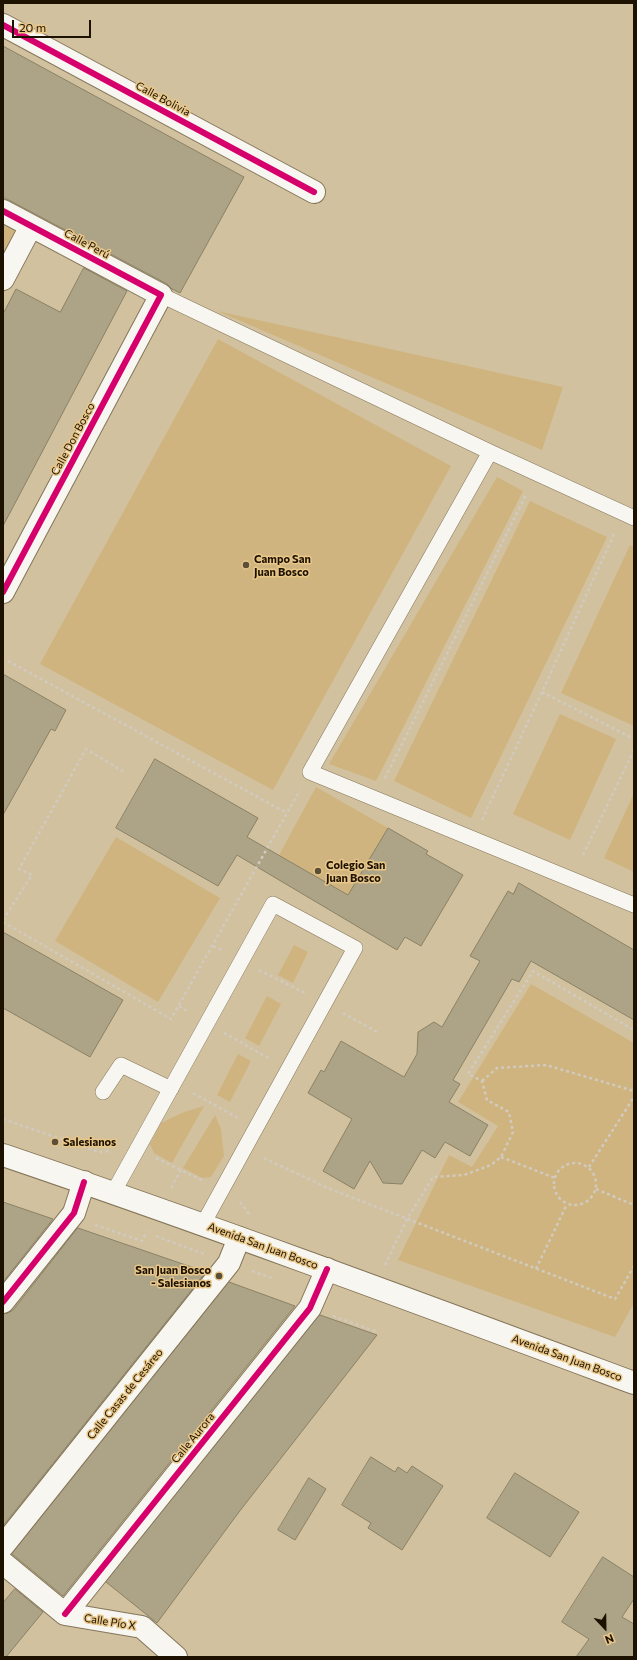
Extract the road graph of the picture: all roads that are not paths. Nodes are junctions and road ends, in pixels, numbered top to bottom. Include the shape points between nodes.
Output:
1 (3, 25) edge
2 (314, 192) dead end
3 (3, 211) edge
4 (32, 226) junction
5 (3, 279) edge
6 (161, 295) junction
7 (490, 452) junction
8 (634, 518) edge
9 (3, 592) edge
10 (634, 905) edge
11 (172, 1086) junction
12 (103, 1092) dead end
13 (3, 1155) edge
14 (84, 1182) junction
15 (113, 1193) junction
16 (203, 1224) junction
17 (239, 1238) junction
18 (327, 1269) junction
19 (3, 1302) edge
20 (634, 1383) edge
21 (3, 1546) edge
22 (6, 1571) edge
23 (65, 1614) junction
24 (176, 1657) edge

1 - 2 street, Calle Bolivia
3 - 4 street, Calle Perú
4 - 5 street
4 - 6 street, Calle Perú
6 - 7 lane
6 - 9 street, Calle Don Bosco
7 - 8 lane
7 - 10 lane via 310,772
11 - 12 lane via 121,1065
11 - 15 lane
11 - 16 lane via 273,904 355,948
13 - 14 street, Avenida San Juan Bosco
14 - 15 street, Avenida San Juan Bosco
14 - 19 street via 74,1213
15 - 16 street, Avenida San Juan Bosco
16 - 17 street, Avenida San Juan Bosco
17 - 18 street, Avenida San Juan Bosco
17 - 21 street, Calle Casas de Cesáreo via 229,1263
18 - 20 street, Avenida San Juan Bosco
18 - 23 street, Calle Aurora via 310,1308
22 - 23 street, Calle Pío X
23 - 24 street, Calle Pío X via 142,1627

